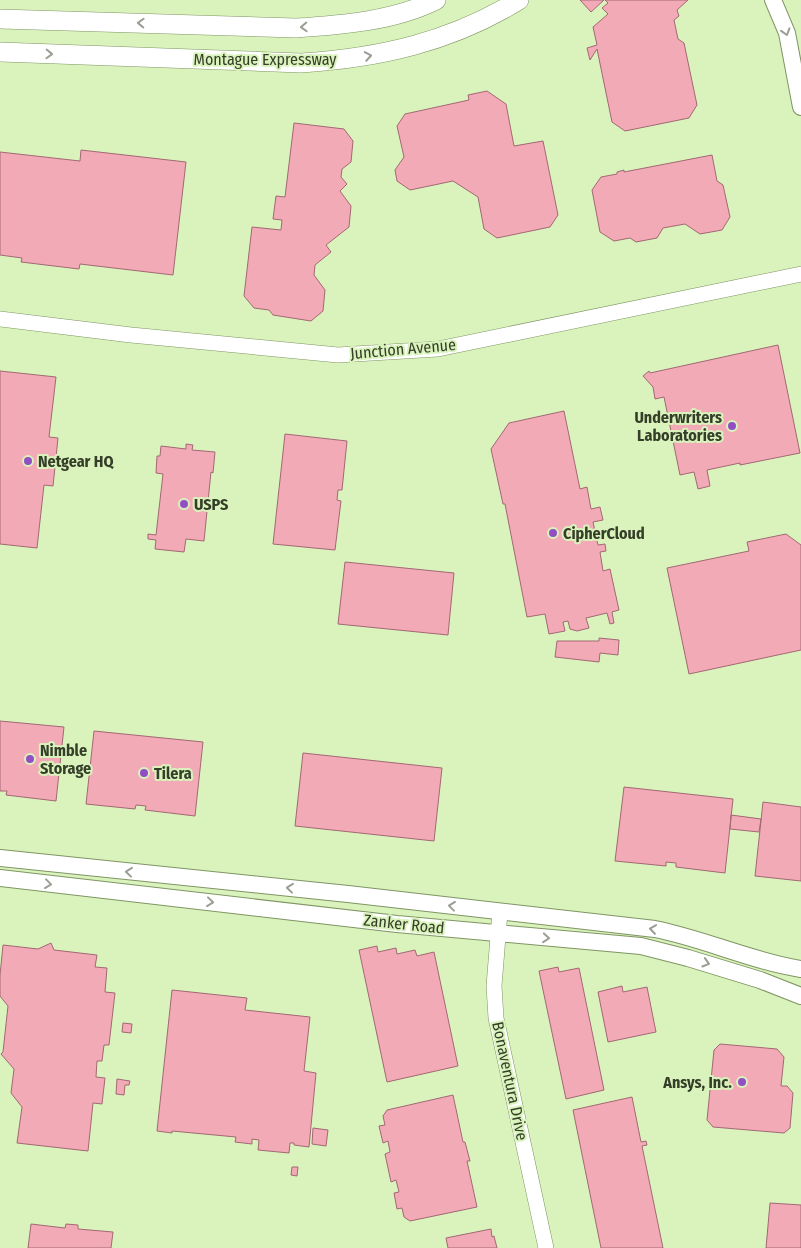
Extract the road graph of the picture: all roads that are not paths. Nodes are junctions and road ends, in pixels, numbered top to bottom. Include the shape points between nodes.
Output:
1 (436, 0) edge
2 (519, 0) edge
3 (773, 0) edge
4 (0, 19) edge
5 (0, 52) edge
6 (801, 107) edge
7 (801, 274) edge
8 (0, 319) edge
9 (0, 858) edge
10 (0, 878) edge
11 (500, 912) junction
12 (498, 933) junction
13 (801, 969) edge
14 (801, 996) edge
15 (546, 1248) edge

1 -> 4 highway, Montague Expressway via 390,16 314,27
5 -> 2 highway, Montague Expressway via 301,63 342,60 398,50 435,39 500,12
3 -> 6 main road via 787,33
7 - 8 main road, Junction Avenue via 438,349 338,355
11 -> 9 main road, Zanker Road
10 -> 12 main road, Zanker Road
11 - 12 main road, Bonaventura Drive
13 -> 11 main road, Zanker Road via 763,961 673,933
12 -> 14 main road, Zanker Road via 641,946 688,958
12 - 15 main road, Bonaventura Drive via 494,986 496,1018

